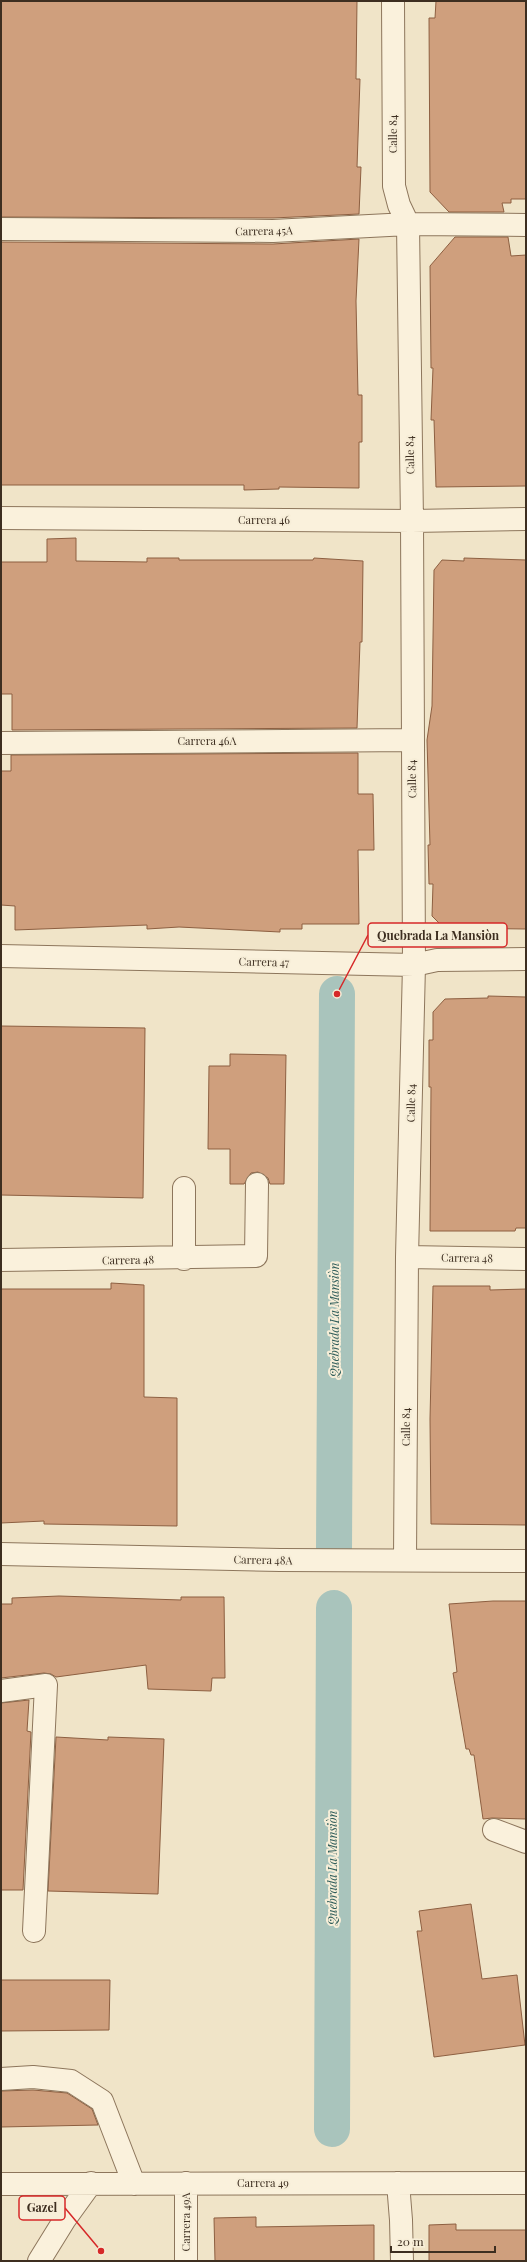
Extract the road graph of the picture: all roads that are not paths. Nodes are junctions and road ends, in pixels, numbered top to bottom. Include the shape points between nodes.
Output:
1 (393, 1) edge
2 (408, 224) junction
3 (526, 225) edge
4 (1, 229) edge
5 (1, 518) edge
6 (526, 519) edge
7 (412, 521) junction
8 (412, 740) junction
9 (1, 743) edge
10 (1, 956) edge
11 (526, 959) edge
12 (414, 965) junction
13 (257, 1184) dead end
14 (184, 1188) dead end
15 (407, 1257) junction
16 (184, 1259) junction
17 (526, 1259) edge
18 (1, 1260) edge
19 (1, 1554) edge
20 (405, 1559) junction
21 (526, 1561) edge
22 (1, 1691) edge
23 (494, 1830) dead end
24 (526, 1842) edge
25 (34, 1931) dead end
26 (1, 2079) edge
27 (91, 2183) junction
28 (186, 2183) junction
29 (398, 2183) junction
30 (526, 2183) edge
31 (1, 2184) edge
32 (134, 2184) junction
33 (39, 2261) edge
34 (186, 2261) edge
35 (402, 2261) edge

1 - 2 street, Calle 84 via 394,186
2 - 3 street, Carrera 45A
2 - 4 street, Carrera 45A via 273,231
2 - 7 street, Calle 84
5 - 7 street, Carrera 46
6 - 7 street, Carrera 46
7 - 8 street, Calle 84
8 - 9 street, Carrera 46A
8 - 12 street, Calle 84
10 - 12 street, Carrera 47
11 - 12 street, Carrera 47 via 437,960
12 - 15 street, Calle 84
13 - 16 street, Carrera 48 via 256,1256
14 - 16 street
15 - 17 street, Carrera 48
15 - 20 street, Calle 84
16 - 18 street, Carrera 48
19 - 20 street, Carrera 48A via 280,1560
20 - 21 street, Carrera 48A
22 - 25 street via 46,1685
23 - 24 street
26 - 32 street via 32,2077 71,2081 102,2101
27 - 31 street, Carrera 49
27 - 32 street, Carrera 49
27 - 33 street
28 - 29 street, Carrera 49
28 - 32 street, Carrera 49
28 - 34 street, Carrera 49A
29 - 30 street, Carrera 49
29 - 35 street

